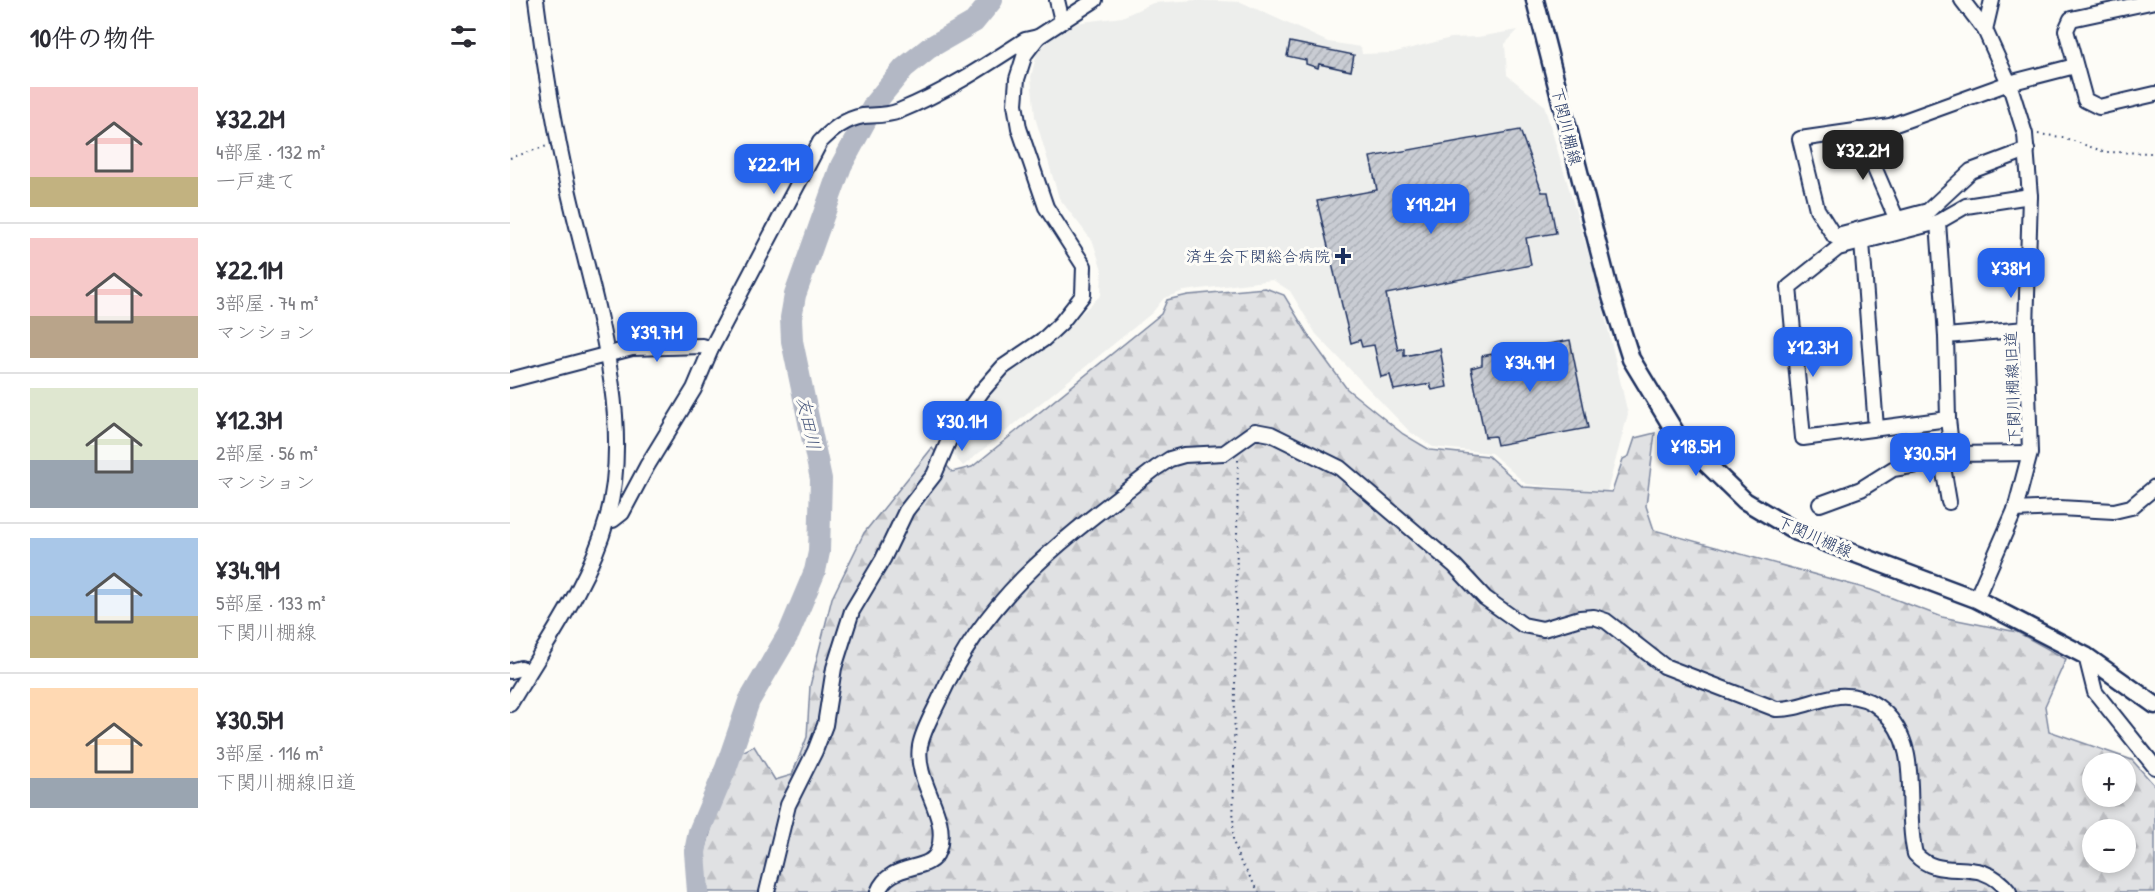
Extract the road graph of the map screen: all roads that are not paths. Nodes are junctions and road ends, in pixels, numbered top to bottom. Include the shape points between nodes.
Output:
1 (536, 0) edge
2 (1057, 0) edge
3 (1095, 0) edge
4 (1534, 0) edge
5 (1962, 0) edge
6 (1992, 0) edge
7 (2155, 1) edge
8 (1062, 21) junction
9 (1985, 30) junction
10 (1038, 37) junction
11 (2075, 66) junction
12 (2009, 83) junction
13 (2155, 94) edge
14 (1858, 130) junction
15 (2026, 150) junction
16 (2030, 196) junction
17 (1897, 220) junction
18 (1938, 222) junction
19 (1862, 242) junction
20 (2026, 329) junction
21 (1946, 336) junction
22 (711, 349) junction
23 (606, 353) junction
24 (510, 381) edge
25 (1948, 419) junction
26 (1876, 428) junction
27 (2030, 453) junction
28 (1947, 457) junction
29 (2155, 488) edge
30 (1949, 501) dead end
31 (1821, 504) dead end
32 (2015, 510) junction
33 (607, 519) junction
34 (1976, 599) junction
35 (2086, 656) junction
36 (510, 671) edge
37 (528, 673) junction
38 (510, 704) edge
39 (2155, 705) edge
40 (2155, 766) edge
41 (767, 892) edge
42 (878, 892) edge
43 (2009, 892) edge

1 - 23 street via 558,143
2 - 8 street
3 - 8 street
4 - 34 main road, 下関川棚線 via 1610,293 1631,359 1677,435 1745,501 1797,532
5 - 9 street, 下関川棚線旧道
6 - 9 street
7 - 11 street via 2071,19 2066,30
8 - 10 street
9 - 12 street, 下関川棚線旧道
10 - 22 street via 1025,40 945,89 898,111 861,117 833,129 805,167
10 - 41 street via 1025,54 1017,79 1015,104 1019,128 1046,207 1084,266 1083,294 1061,323 1003,367 982,391 952,433 938,466 906,511 852,611 834,668 825,725 788,805
11 - 12 street
11 - 13 street via 2085,100 2099,107
12 - 14 street via 1890,126
12 - 15 street, 下関川棚線旧道
14 - 17 street
14 - 17 street via 1800,139 1817,208 1834,236
15 - 16 street, 下関川棚線旧道
15 - 17 street via 1971,171 1928,211
16 - 18 street via 1966,206
16 - 20 street, 下関川棚線旧道
18 - 19 street
18 - 21 street
19 - 26 street
19 - 26 street via 1838,248 1789,287 1803,438
20 - 21 street
20 - 27 street, 下関川棚線旧道
21 - 25 street
22 - 23 street via 632,348
22 - 33 street via 694,389 622,513 613,520
23 - 24 street
23 - 33 street via 614,395 617,449
25 - 26 street
25 - 28 street
27 - 28 street
27 - 32 street, 下関川棚線旧道
28 - 30 street
28 - 31 street via 1893,469 1861,489
29 - 32 street via 2143,501 2114,511
32 - 34 street, 下関川棚線旧道
33 - 37 street via 581,584
34 - 35 main road, 下関川棚線
35 - 39 main road, 下関川棚線
35 - 40 street via 2095,692
36 - 37 street via 521,668
37 - 38 street
42 - 43 street via 884,878 897,870 924,864 937,855 941,840 939,823 924,784 920,746 947,683 989,614 1045,554 1156,468 1184,455 1224,453 1255,431 1265,431 1340,468 1455,566 1485,598 1523,626 1543,629 1594,617 1606,621 1664,666 1776,709 1793,710 1839,696 1856,697 1877,706 1898,726 1905,740 1916,854 1931,867 1974,869 1990,874

